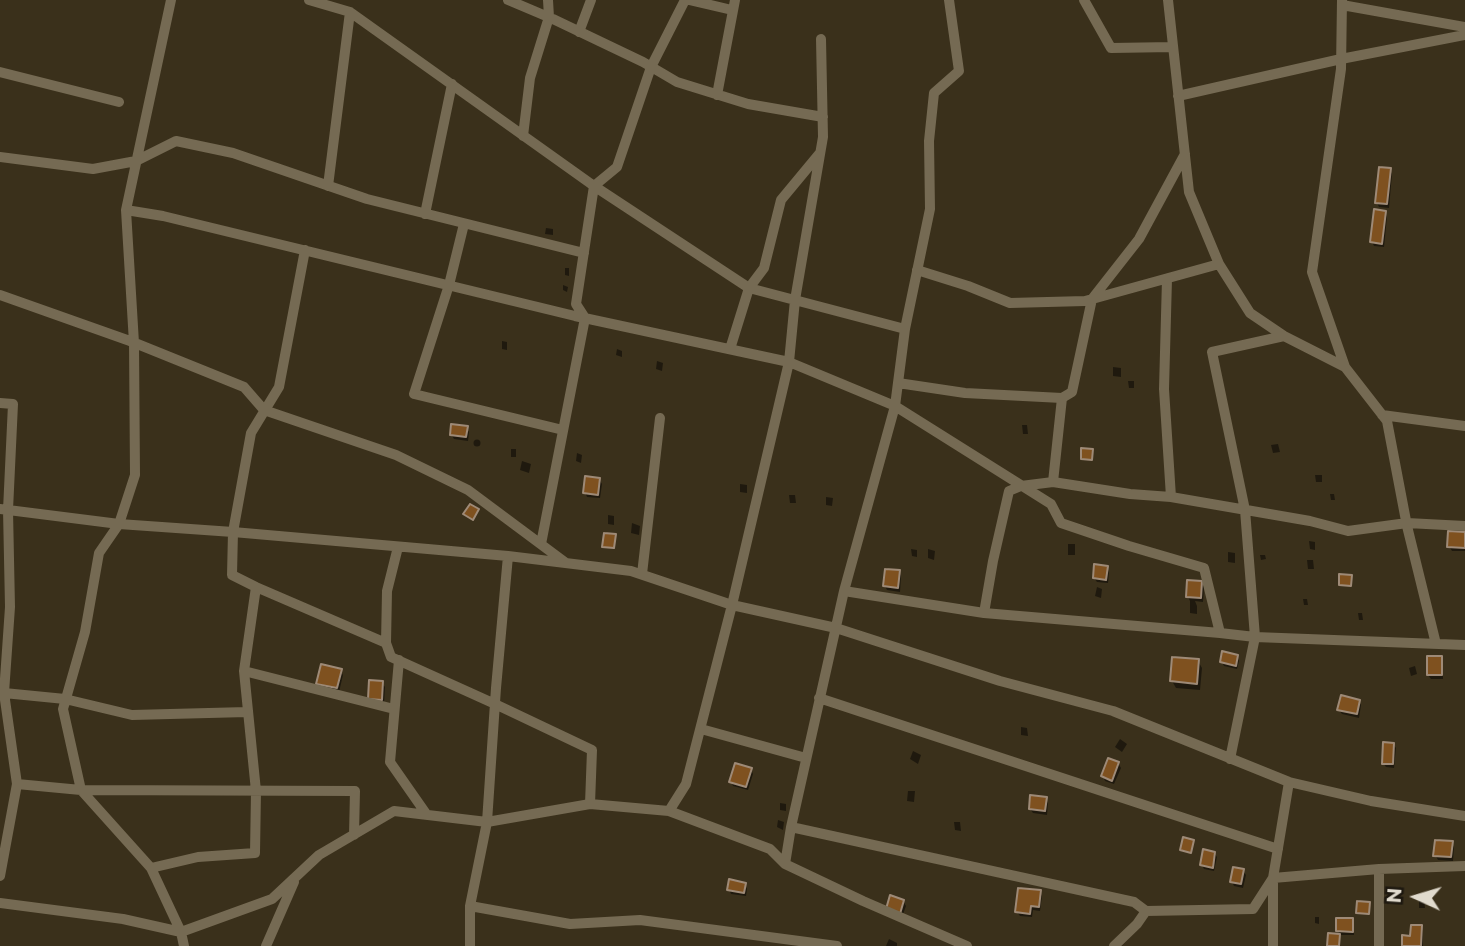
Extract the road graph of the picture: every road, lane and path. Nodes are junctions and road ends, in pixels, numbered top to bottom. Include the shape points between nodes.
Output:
1 (171, 0) edge
2 (309, 0) edge
3 (508, 0) edge
4 (548, 0) edge
5 (591, 0) edge
6 (687, 0) edge
7 (949, 0) edge
8 (1084, 0) edge
9 (1168, 0) edge
10 (1342, 3) edge
11 (733, 5) edge
12 (350, 12) junction
13 (549, 17) junction
14 (1465, 27) edge
15 (579, 32) junction
16 (1465, 35) edge
17 (821, 39) dead end
18 (1173, 47) junction
19 (1341, 60) junction
20 (651, 67) junction
21 (0, 72) edge
22 (452, 84) junction
23 (717, 95) junction
24 (1178, 96) junction
25 (119, 102) dead end
26 (823, 117) junction
27 (523, 135) junction
28 (821, 153) junction
29 (1185, 154) junction
30 (0, 157) edge
31 (136, 161) junction
32 (328, 186) junction
33 (594, 186) junction
34 (126, 210) junction
35 (425, 214) junction
36 (464, 223) junction
37 (305, 250) junction
38 (584, 253) junction
39 (1219, 264) junction
40 (917, 271) junction
41 (1167, 279) junction
42 (449, 285) junction
43 (749, 288) junction
44 (0, 295) edge
45 (1092, 299) junction
46 (795, 300) junction
47 (585, 318) junction
48 (905, 329) junction
49 (1284, 336) junction
50 (134, 343) junction
51 (730, 349) junction
52 (789, 362) junction
53 (1345, 366) junction
54 (898, 383) junction
55 (1062, 398) junction
56 (0, 403) edge
57 (895, 406) junction
58 (264, 410) junction
59 (1382, 415) junction
60 (660, 418) dead end
61 (1465, 426) edge
62 (563, 430) junction
63 (1053, 482) junction
64 (1021, 486) junction
65 (1171, 497) junction
66 (4, 510) edge
67 (1245, 510) junction
68 (1407, 523) junction
69 (119, 524) junction
70 (1465, 526) edge
71 (233, 532) junction
72 (541, 544) junction
73 (398, 547) junction
74 (508, 556) junction
75 (566, 563) junction
76 (642, 574) junction
77 (256, 587) junction
78 (844, 591) junction
79 (732, 605) junction
80 (5, 607) edge
81 (984, 613) junction
82 (836, 628) junction
83 (1220, 633) junction
84 (1255, 637) junction
85 (386, 643) junction
86 (1436, 644) junction
87 (1465, 645) edge
88 (399, 660) junction
89 (244, 671) junction
90 (4, 692) junction
91 (819, 698) junction
92 (65, 699) junction
93 (495, 704) junction
94 (394, 709) junction
95 (4, 712) edge
96 (247, 712) junction
97 (701, 729) junction
98 (807, 758) junction
99 (1230, 759) junction
100 (1289, 782) junction
101 (17, 784) junction
102 (81, 790) junction
103 (256, 791) junction
104 (590, 804) junction
105 (669, 811) junction
106 (427, 815) junction
107 (1465, 816) edge
108 (486, 822) junction
109 (791, 827) junction
110 (354, 835) junction
111 (1278, 849) junction
112 (785, 864) junction
113 (1465, 866) edge
114 (150, 868) junction
115 (1379, 869) junction
116 (0, 871) edge
117 (296, 877) junction
118 (1273, 878) junction
119 (0, 903) edge
120 (470, 906) junction
121 (1146, 911) junction
122 (181, 932) junction
123 (184, 946) edge
124 (266, 946) edge
125 (470, 946) edge
126 (837, 946) edge
127 (967, 946) edge
128 (1114, 946) edge
129 (1273, 946) edge
130 (1378, 946) edge

1 - 31 street
2 - 12 street
3 - 13 street
4 - 13 street
5 - 15 street
6 - 11 street
6 - 20 street
7 - 40 street via 959,71 934,93 930,209
8 - 18 street via 1111,48
9 - 18 street
10 - 14 street
10 - 19 street
11 - 23 street
12 - 22 street
12 - 32 street
13 - 15 street
13 - 27 street via 530,78
15 - 20 street
16 - 19 street
17 - 26 street
18 - 24 street
19 - 24 street
19 - 53 street via 1312,272
20 - 23 street via 677,82
20 - 33 street via 617,167
21 - 25 street
22 - 27 street
22 - 35 street
23 - 26 street
24 - 29 street
26 - 28 street
27 - 33 street
28 - 43 street via 781,200 764,268
28 - 46 street
29 - 39 street via 1189,192
29 - 45 street via 1139,239
30 - 31 street via 93,169
31 - 32 street via 177,141 233,153
31 - 34 street
32 - 35 street
33 - 38 street
33 - 43 street
34 - 37 street
34 - 50 street
35 - 36 street
36 - 38 street
36 - 42 street
37 - 42 street
37 - 58 street via 279,387
38 - 47 street via 576,304
39 - 41 street
39 - 49 street via 1250,313
40 - 45 street via 1010,303
40 - 48 street
41 - 45 street
41 - 65 street via 1164,389
42 - 47 street
42 - 62 street via 414,394
43 - 46 street
43 - 51 street
44 - 50 street
45 - 55 street via 1072,392
46 - 48 street
46 - 52 street
47 - 51 street
47 - 62 street
48 - 54 street
49 - 53 street
49 - 67 street via 1212,352
50 - 58 street via 244,387
50 - 69 street via 135,475
51 - 52 street
52 - 57 street
52 - 79 street
53 - 59 street
54 - 55 street via 965,393
54 - 57 street
55 - 63 street
56 - 66 street via 13,404
57 - 64 street
57 - 78 street
58 - 71 street via 251,433
58 - 72 street via 396,455 468,490
59 - 61 street
59 - 68 street via 1387,421
60 - 76 street
62 - 72 street
63 - 64 street
63 - 65 street
64 - 81 street via 1009,491
64 - 83 street via 1051,505 1061,523 1204,568
65 - 67 street
66 - 69 street
66 - 80 street
67 - 68 street via 1348,531
67 - 84 street
68 - 70 street
68 - 86 street
69 - 71 street
69 - 92 street via 99,553 85,632
71 - 73 street
71 - 77 street via 232,575
72 - 75 street
73 - 74 street
73 - 85 street via 387,591
74 - 75 street
74 - 93 street
75 - 76 street
76 - 79 street
77 - 85 street
77 - 89 street
78 - 81 street
78 - 82 street
79 - 82 street
79 - 97 street
80 - 90 street
81 - 83 street
82 - 91 street
82 - 99 street via 1000,681 1113,711
83 - 84 street
84 - 86 street
84 - 99 street
85 - 88 street via 391,657
86 - 87 street
88 - 93 street
88 - 94 street
89 - 94 street
89 - 96 street
90 - 92 street
90 - 95 street
91 - 98 street
91 - 111 street
92 - 96 street via 132,715
92 - 102 street via 62,709
93 - 104 street via 592,750
93 - 108 street
94 - 106 street via 390,762
95 - 101 street
96 - 103 street
97 - 98 street
97 - 105 street via 686,784
98 - 109 street
99 - 100 street
100 - 107 street
100 - 111 street
101 - 102 street
101 - 116 street
102 - 103 street
102 - 114 street
103 - 110 street via 355,791
103 - 114 street via 255,853 198,857
104 - 105 street
104 - 108 street
105 - 112 street via 770,849
106 - 108 street
106 - 110 street via 394,811
108 - 120 street
109 - 112 street
109 - 121 street via 1134,902
110 - 117 street via 319,855
111 - 118 street
112 - 127 street
113 - 115 street
114 - 122 street
115 - 118 street
115 - 130 street
117 - 122 street via 272,899
117 - 124 street
118 - 121 street via 1254,909
118 - 129 street
119 - 122 street via 123,919
120 - 125 street
120 - 126 street via 570,924 640,920
121 - 128 street
122 - 123 street

